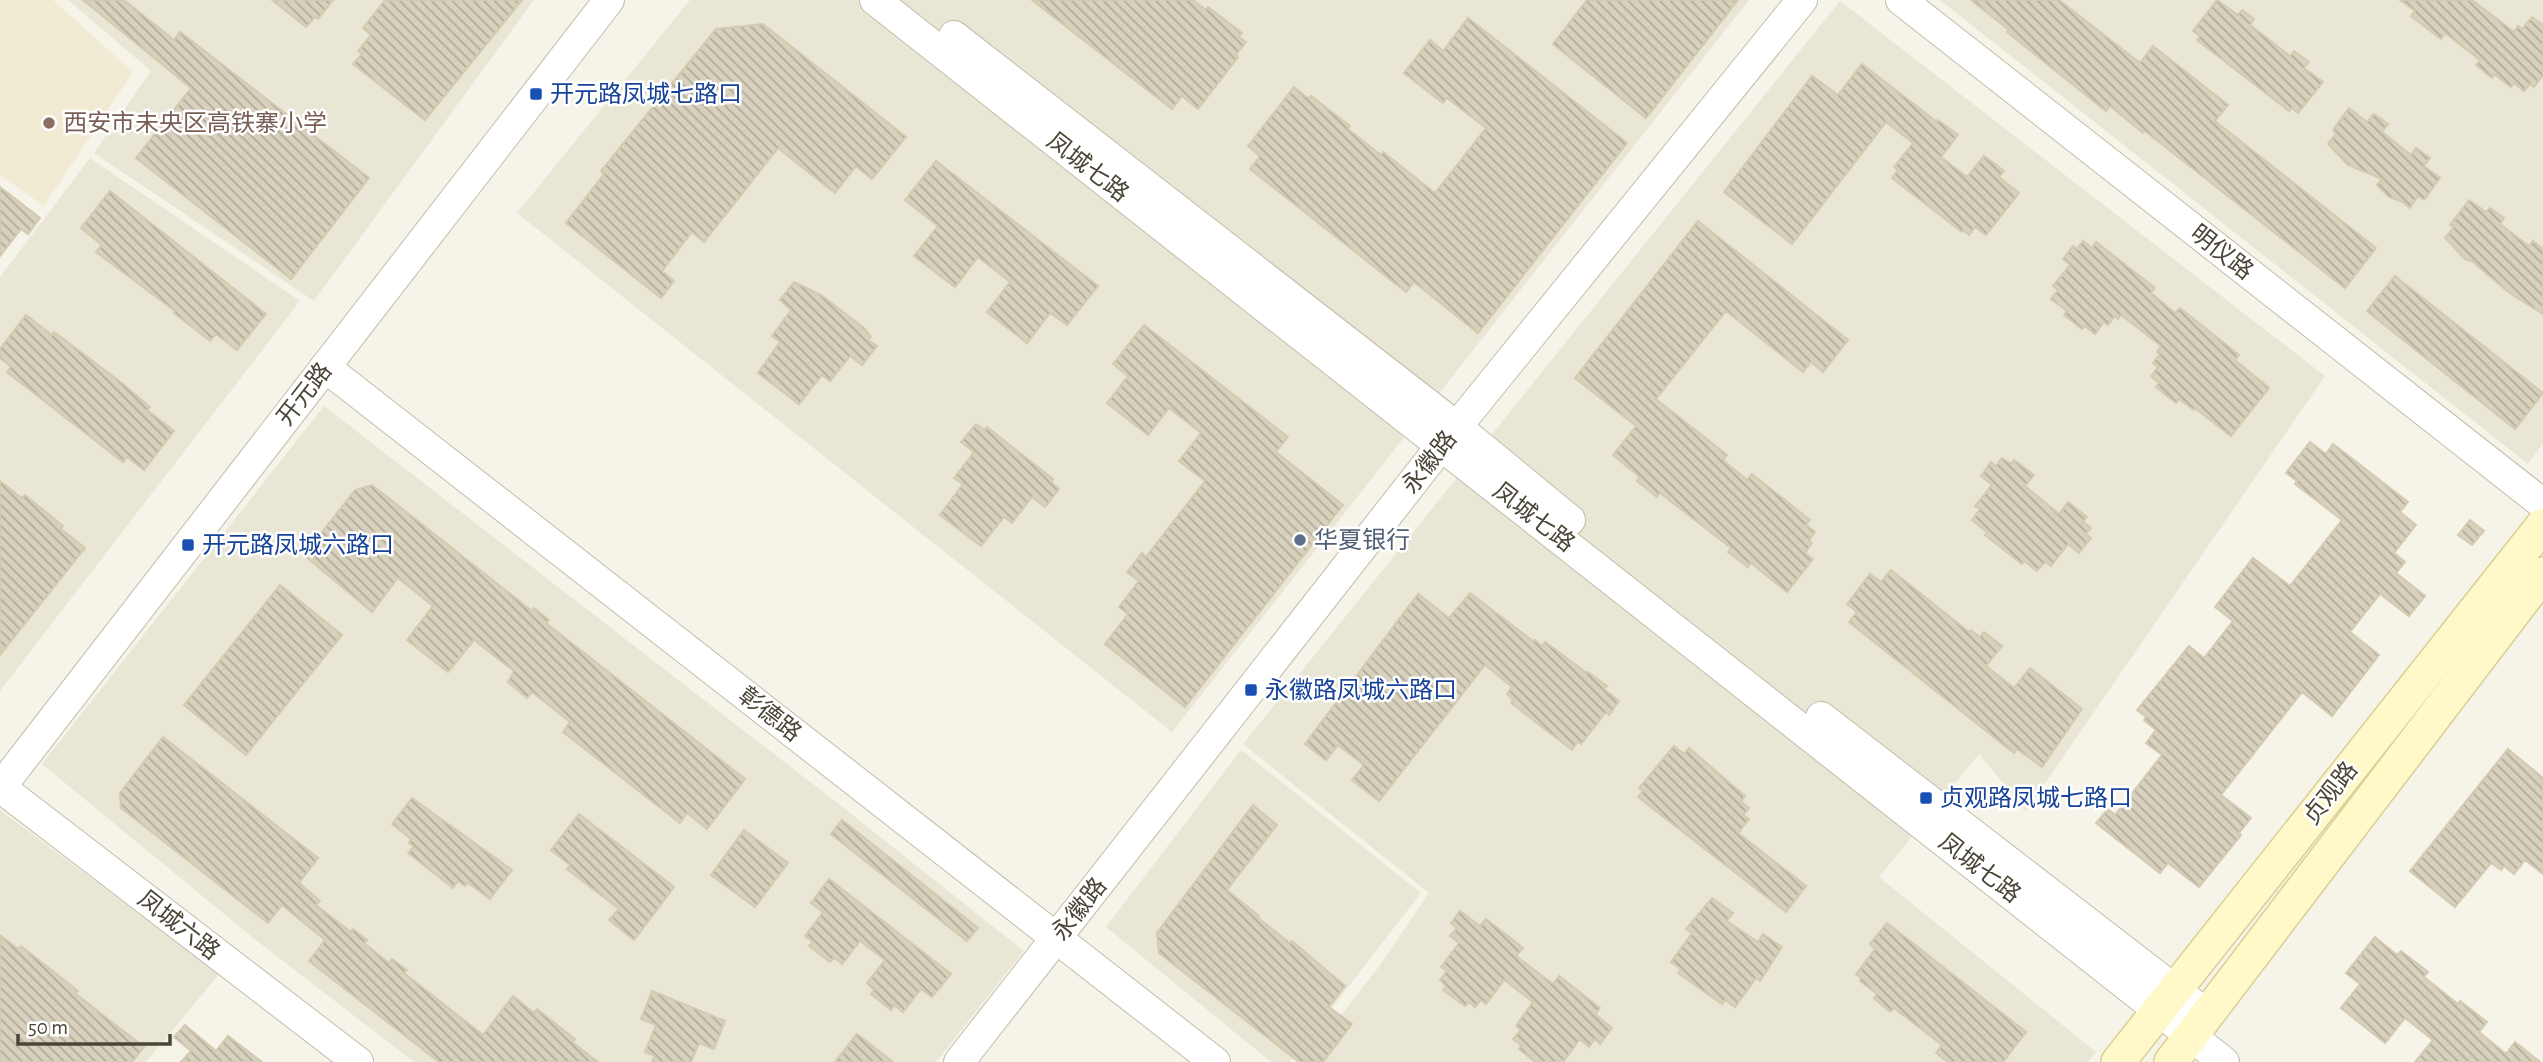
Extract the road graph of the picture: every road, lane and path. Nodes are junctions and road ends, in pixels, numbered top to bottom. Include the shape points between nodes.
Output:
1 (609, 0) edge
2 (875, 0) edge
3 (909, 0) edge
4 (1802, 0) edge
5 (1901, 0) edge
6 (325, 367) junction
7 (1450, 436) junction
8 (2543, 504) edge
9 (2543, 525) edge
10 (2543, 574) edge
11 (0, 788) edge
12 (1056, 938) junction
13 (2167, 999) junction
14 (2199, 1025) junction
15 (358, 1062) edge
16 (959, 1062) edge
17 (1215, 1062) edge
18 (2118, 1062) edge
19 (2171, 1062) edge
20 (2224, 1062) edge

1 - 6 street, 开元路
2 - 7 street, 凤城七路
3 - 7 street, 凤城七路
4 - 7 street, 永徽路
5 - 8 street, 明仪路
6 - 11 street, 开元路
6 - 12 street, 彰德路
7 - 12 street, 永徽路
7 - 13 street, 凤城七路
9 - 13 main road, 贞观路
10 - 14 main road, 贞观路
11 - 15 street, 凤城六路
12 - 16 street, 永徽路
12 - 17 street, 彰德路
13 - 14 street, 凤城七路
13 - 18 main road, 贞观路
14 - 19 main road, 贞观路
14 - 20 street, 凤城七路

